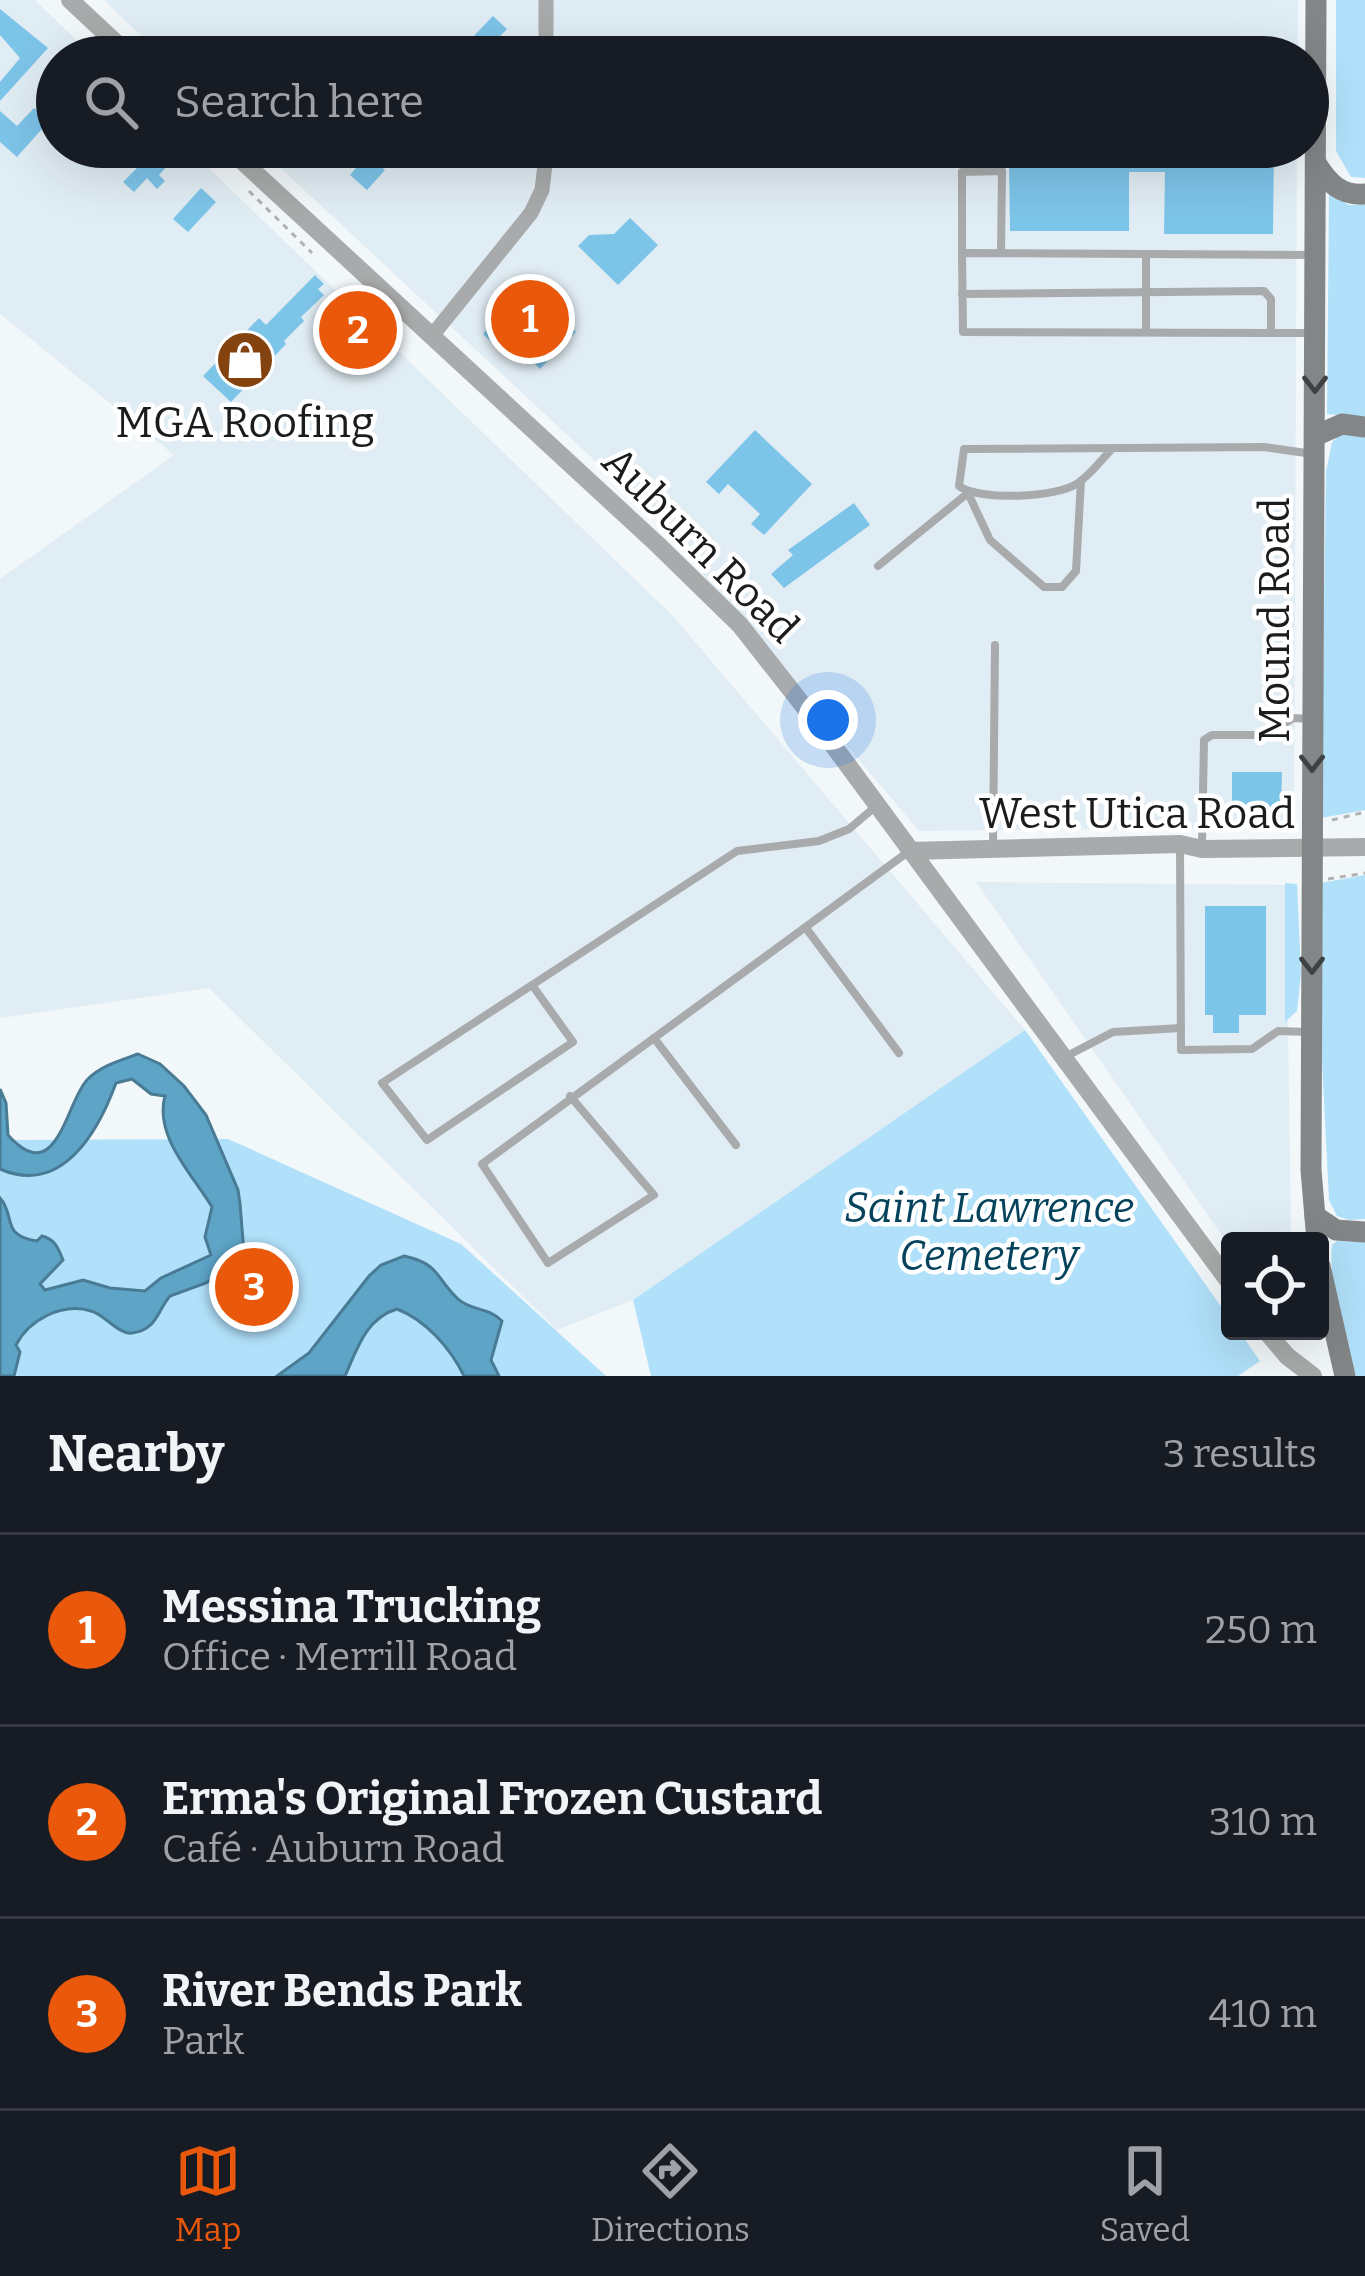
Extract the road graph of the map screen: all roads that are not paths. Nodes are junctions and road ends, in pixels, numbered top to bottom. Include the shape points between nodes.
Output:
1 (70, 0) edge
2 (546, 0) edge
3 (1316, 0) edge
4 (109, 36) edge
5 (546, 36) edge
6 (1314, 36) edge
7 (250, 168) edge
8 (545, 168) edge
9 (1316, 168) edge
10 (1319, 168) edge
11 (1365, 194) edge
12 (962, 253) junction
13 (1001, 253) junction
14 (1146, 254) junction
15 (1316, 255) junction
16 (1146, 292) junction
17 (962, 294) junction
18 (1146, 332) junction
19 (1271, 332) junction
20 (1316, 333) junction
21 (431, 337) junction
22 (1365, 427) edge
23 (1315, 445) junction
24 (1112, 449) junction
25 (1081, 481) junction
26 (968, 493) junction
27 (878, 566) dead end
28 (995, 645) dead end
29 (1312, 719) junction
30 (876, 806) junction
31 (1180, 844) junction
32 (1365, 847) edge
33 (1312, 848) junction
34 (993, 849) junction
35 (1202, 849) junction
36 (909, 851) junction
37 (806, 928) junction
38 (532, 986) junction
39 (1181, 1028) junction
40 (1311, 1033) junction
41 (654, 1038) junction
42 (899, 1053) dead end
43 (1063, 1058) junction
44 (570, 1096) junction
45 (736, 1145) dead end
46 (1315, 1216) junction
47 (1316, 1232) edge
48 (1365, 1232) edge
49 (1221, 1271) edge
50 (1329, 1306) edge
51 (1274, 1340) edge
52 (1312, 1376) edge
53 (1345, 1376) edge

1 - 4 street
2 - 5 street
3 - 6 main road, Mound Road
7 - 21 street, Auburn Road
8 - 21 street via 531,213
9 - 15 main road, Mound Road
10 - 11 main road via 1341,191
12 - 13 lane
12 - 13 lane via 962,172 1002,171
12 - 17 lane
13 - 14 lane
14 - 15 lane
14 - 16 lane
15 - 20 main road, Mound Road
16 - 17 lane
16 - 18 lane
16 - 19 lane via 1264,291
17 - 18 lane via 963,332
18 - 19 lane
19 - 20 lane
20 -> 23 main road, Mound Road
21 - 30 street, Auburn Road via 729,614
22 - 23 main road via 1342,424
23 - 24 lane
23 - 29 main road, Mound Road
24 - 25 lane
24 - 26 lane via 964,449 958,486
25 - 26 lane via 1060,490
25 - 26 lane via 1076,571 1053,588 990,540
26 - 27 lane
28 - 34 lane
29 -> 33 main road, Mound Road
29 - 35 lane via 1293,718 1266,735 1204,740
30 - 36 street, Auburn Road
30 - 38 lane via 819,841 737,851
31 - 34 street, West Utica Road
31 - 35 street, West Utica Road
31 - 39 lane
32 - 33 street, West Utica Road
33 - 35 street, West Utica Road
33 -> 40 main road, Mound Road
34 - 36 street, West Utica Road
36 - 37 lane
36 - 43 street, Auburn Road
37 - 41 lane
37 - 42 lane
38 - 38 lane via 382,1083 428,1140 573,1042
39 - 40 lane via 1181,1050 1252,1049 1278,1031
39 - 43 lane via 1113,1031
40 - 46 main road, Mound Road
41 - 44 lane
41 - 45 lane
43 - 49 street, Auburn Road
44 - 44 lane via 482,1164 548,1263 654,1195
46 - 47 main road, Mound Road
46 - 48 main road via 1336,1230
50 - 53 main road
51 - 52 street

